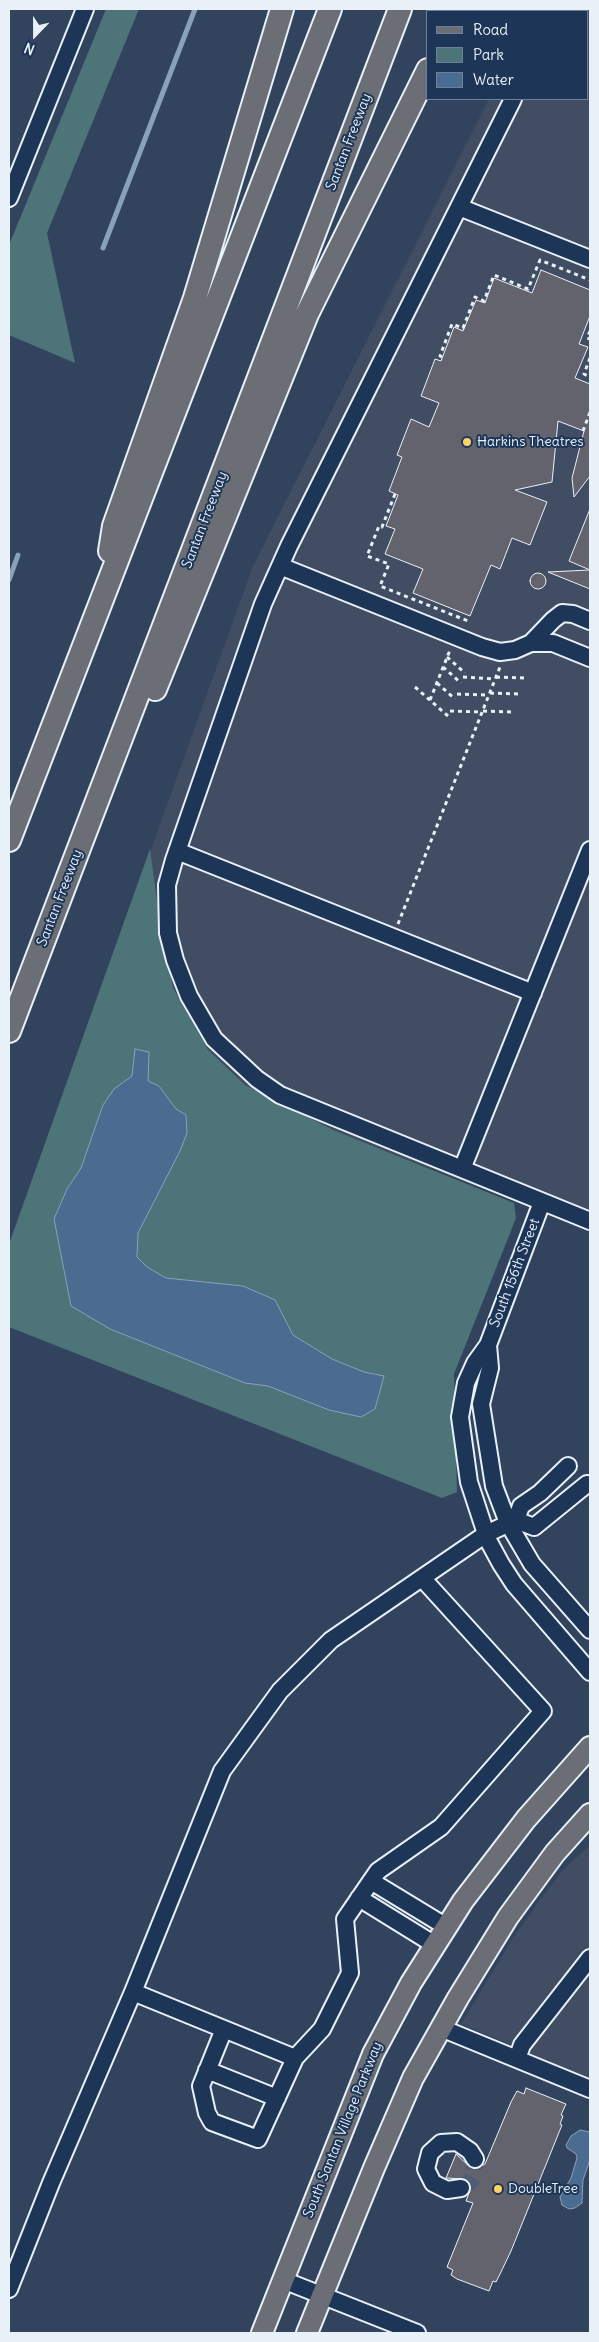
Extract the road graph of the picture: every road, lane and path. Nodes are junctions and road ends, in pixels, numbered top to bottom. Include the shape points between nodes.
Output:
1 (85, 9) edge
2 (282, 9) edge
3 (330, 9) edge
4 (400, 9) edge
5 (426, 74) edge
6 (513, 100) edge
7 (9, 198) edge
8 (460, 207) junction
9 (590, 259) edge
10 (590, 280) edge
11 (590, 331) edge
12 (590, 339) edge
13 (442, 357) dead end
14 (590, 358) edge
15 (590, 377) edge
16 (590, 412) edge
17 (583, 431) dead end
18 (396, 494) dead end
19 (280, 566) junction
20 (104, 597) junction
21 (468, 621) dead end
22 (590, 621) edge
23 (531, 644) junction
24 (452, 647) dead end
25 (447, 657) junction
26 (590, 658) edge
27 (501, 664) dead end
28 (443, 667) junction
29 (496, 678) junction
30 (524, 678) dead end
31 (437, 683) junction
32 (461, 683) dead end
33 (415, 687) dead end
34 (456, 694) dead end
35 (489, 694) junction
36 (518, 694) dead end
37 (455, 699) dead end
38 (430, 700) junction
39 (450, 711) dead end
40 (482, 712) junction
41 (511, 712) dead end
42 (448, 716) dead end
43 (9, 840) edge
44 (590, 850) edge
45 (177, 851) junction
46 (397, 926) dead end
47 (48, 930) junction
48 (533, 993) junction
49 (9, 1031) edge
50 (462, 1169) junction
51 (542, 1202) junction
52 (590, 1221) edge
53 (488, 1345) junction
54 (568, 1466) dead end
55 (587, 1484) dead end
56 (540, 1493) junction
57 (554, 1512) junction
58 (512, 1522) junction
59 (486, 1534) junction
60 (422, 1578) junction
61 (590, 1630) edge
62 (590, 1672) edge
63 (590, 1747) edge
64 (590, 1814) edge
65 (372, 1881) junction
66 (359, 1898) junction
67 (446, 1926) junction
68 (435, 1945) junction
69 (587, 1966) edge
70 (133, 1992) junction
71 (441, 2028) junction
72 (224, 2029) junction
73 (295, 2058) junction
74 (517, 2059) junction
75 (207, 2070) junction
76 (590, 2089) edge
77 (277, 2098) junction
78 (475, 2159) dead end
79 (461, 2188) dead end
80 (284, 2280) junction
81 (9, 2289) edge
82 (323, 2295) junction
83 (262, 2333) edge
84 (307, 2333) edge
85 (418, 2333) edge

1 - 7 street
2 - 20 highway via 195,298 114,526
3 - 20 highway
4 - 47 highway, Santan Freeway
5 - 47 highway via 307,314 167,664
6 - 8 street
8 - 9 street
8 - 19 street
10 - 13 path via 540,260 528,289 494,275 484,301 475,297 463,328 452,324
11 - 12 path via 587,338
14 - 15 path via 584,374
16 - 17 path
18 - 21 path via 367,556 389,564 380,586
19 - 23 street via 482,647 500,652
19 - 45 street via 263,604
20 - 43 highway
22 - 23 street via 562,613
23 - 26 street via 553,643
24 - 25 path
25 - 28 path
25 - 29 path via 464,675
27 - 29 path
28 - 31 path
28 - 32 path
29 - 30 path
29 - 35 path
31 - 37 path
31 - 38 path
33 - 38 path
34 - 35 path
35 - 36 path
35 - 40 path
38 - 42 path
39 - 40 path
40 - 41 path
40 - 46 path
44 - 48 street
45 - 48 street
45 - 50 street via 167,886 168,933 189,996 214,1039 257,1079 280,1095
47 - 49 highway, Santan Freeway
48 - 50 street
50 - 51 street
51 - 52 street
51 - 53 street, South 156th Street
53 - 58 street, South 156th Street via 490,1368 481,1404 494,1486
53 - 59 street, South 156th Street via 466,1383 460,1417 469,1482
54 - 56 street
55 - 57 street
56 - 57 street
56 - 58 street via 521,1506
57 - 58 street via 534,1527
58 - 59 street
58 - 61 street, South 156th Street via 532,1564
59 - 60 street
59 - 62 street, South 156th Street via 514,1584
60 - 65 street via 543,1711 441,1827 378,1871
60 - 70 street via 331,1640 280,1691 222,1771
63 - 67 main road, South Santan Village Parkway via 526,1819
64 - 71 main road via 555,1853 508,1917
65 - 66 street
65 - 67 street
66 - 68 street
66 - 73 street via 345,1919 350,1973 322,2029
67 - 68 main road, South Santan Village Parkway
68 - 80 main road, South Santan Village Parkway via 410,1983 372,2054
69 - 74 street via 522,2045
70 - 72 street
70 - 81 street
71 - 74 street
71 - 82 main road via 413,2078
72 - 73 street
72 - 75 street
73 - 77 street
74 - 76 street
75 - 77 street
75 - 77 street via 201,2086 212,2122 258,2139
78 - 79 street via 457,2142 441,2143 430,2153 426,2169 433,2183 447,2190
80 - 82 street
80 - 83 main road, South Santan Village Parkway
82 - 84 main road
82 - 85 street

